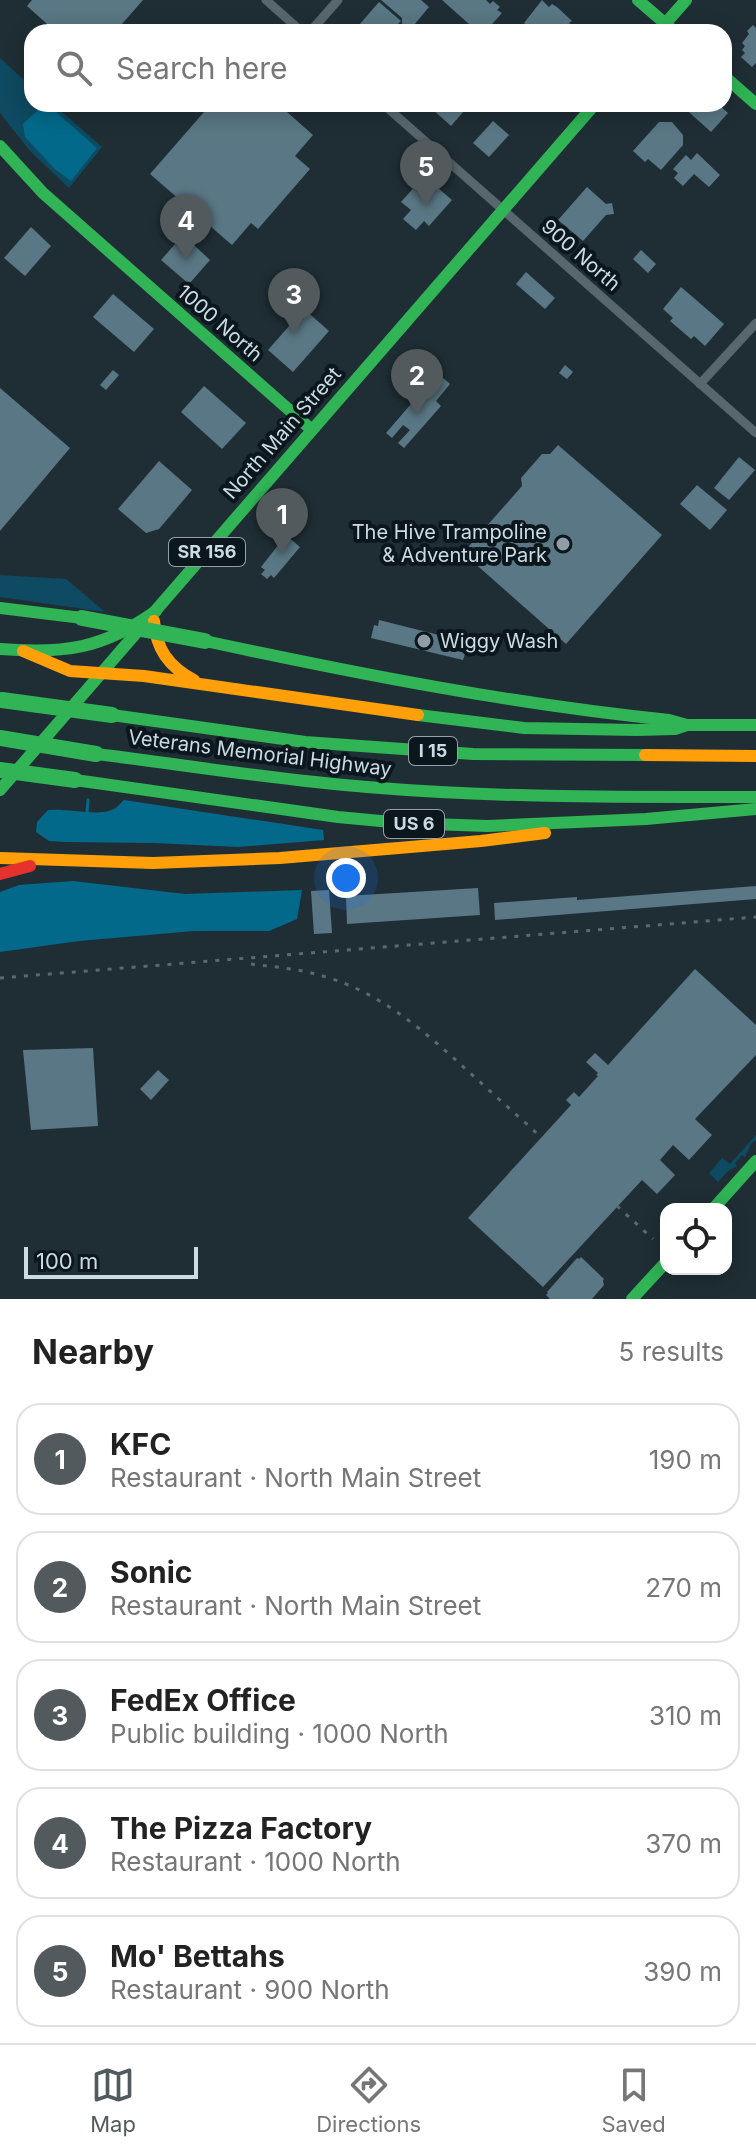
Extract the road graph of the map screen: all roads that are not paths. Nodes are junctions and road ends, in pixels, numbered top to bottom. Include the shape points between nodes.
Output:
1 (266, 0) edge
2 (338, 0) edge
3 (638, 0) edge
4 (686, 0) edge
5 (293, 24) edge
6 (317, 24) edge
7 (661, 24) edge
8 (669, 24) edge
9 (732, 83) edge
10 (756, 104) edge
11 (392, 112) edge
12 (588, 112) edge
13 (0, 146) edge
14 (502, 210) junction
15 (756, 323) edge
16 (700, 384) junction
17 (312, 430) junction
18 (756, 433) edge
19 (0, 608) edge
20 (156, 611) junction
21 (0, 649) edge
22 (23, 651) junction
23 (102, 674) junction
24 (211, 686) junction
25 (1, 700) edge
26 (687, 725) junction
27 (756, 725) edge
28 (0, 738) edge
29 (756, 756) edge
30 (0, 770) edge
31 (0, 790) edge
32 (756, 797) edge
33 (756, 809) edge
34 (646, 819) junction
35 (0, 858) edge
36 (59, 860) junction
37 (0, 874) edge
38 (756, 1161) edge
39 (718, 1203) edge
40 (660, 1269) edge
41 (632, 1299) edge

1 - 5 street
2 - 6 street
3 - 7 main road
4 - 8 main road
9 - 10 main road
11 - 14 street, 900 North
12 - 14 main road, North Main Street / SR 156
13 - 17 main road, 1000 North via 43,193
14 - 16 street, 900 North
14 - 17 main road, North Main Street / SR 156
15 - 16 street
16 - 18 street, 900 North
17 - 20 main road, North Main Street / SR 156
19 - 26 main road, bridge via 82,618 446,690
20 - 22 main road via 86,648
20 - 23 main road, North Main Street / SR 156
20 - 24 main road via 154,636 164,658
21 - 22 main road
22 - 23 main road via 70,671
23 - 24 main road
23 - 31 main road, North Main Street / SR 156
24 - 26 main road via 524,728 650,730
25 - 29 main road, Veterans Memorial Highway / I 15, bridge via 305,742 473,754
26 - 27 main road
28 - 32 main road, Veterans Memorial Highway / I 15, bridge via 381,788
30 - 34 main road, US 6, bridge via 402,823 488,826
33 - 34 main road, US 6
34 - 36 main road via 481,841 280,858
35 - 36 main road
36 - 37 main road
38 - 39 main road
40 - 41 main road

